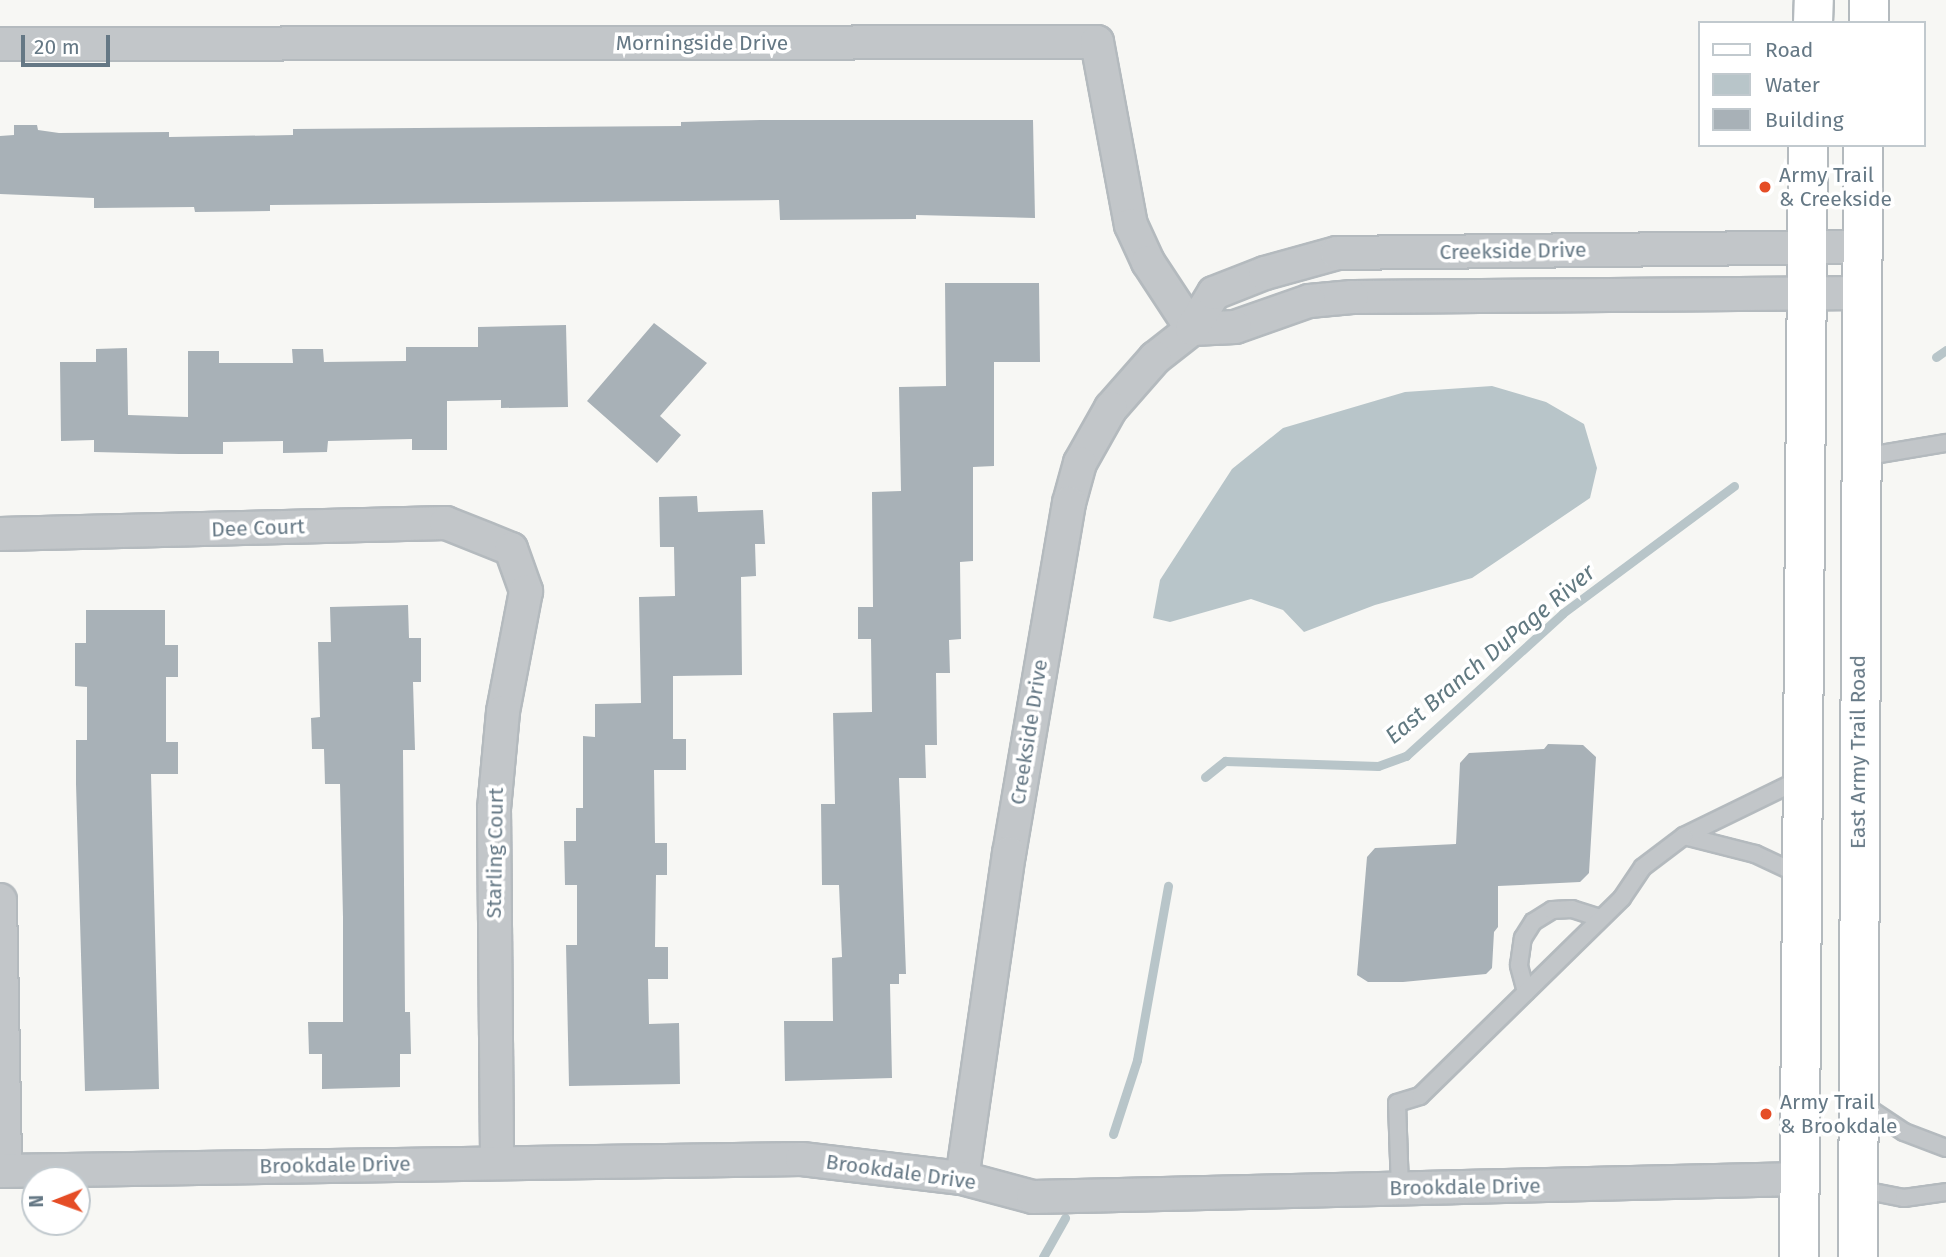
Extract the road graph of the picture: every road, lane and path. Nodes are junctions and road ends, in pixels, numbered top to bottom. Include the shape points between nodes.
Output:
1 (1814, 0) edge
2 (1869, 0) edge
3 (1813, 21) edge
4 (1869, 21) edge
5 (0, 44) edge
6 (1808, 147) edge
7 (1863, 147) edge
8 (1861, 247) junction
9 (1806, 248) junction
10 (1485, 252) junction
11 (1805, 293) junction
12 (1861, 293) junction
13 (1485, 296) junction
14 (1192, 329) junction
15 (1946, 443) edge
16 (1860, 457) junction
17 (0, 534) edge
18 (511, 550) joint
19 (1804, 778) junction
20 (1684, 836) junction
21 (1803, 876) junction
22 (0, 900) edge
23 (1600, 918) junction
24 (1526, 992) junction
25 (1858, 1101) junction
26 (1800, 1137) junction
27 (1946, 1148) edge
28 (497, 1161) junction
29 (2, 1171) edge
30 (962, 1178) junction
31 (1800, 1179) junction
32 (1400, 1189) junction
33 (1858, 1189) junction
34 (1946, 1192) edge
35 (1799, 1257) edge
36 (1858, 1257) edge

1 - 3 main road
2 - 4 main road
5 - 14 street, Morningside Drive via 1097,42 1131,225 1148,262
6 - 9 main road
7 - 8 main road, East Army Trail Road
8 - 9 street, Creekside Drive
8 - 12 main road, East Army Trail Road
9 - 10 street, Creekside Drive
9 - 11 main road
10 - 13 street
10 - 14 street, Creekside Drive via 1336,253 1306,260 1214,293
11 - 12 street, Creekside Drive
11 - 13 street, Creekside Drive
11 - 19 main road
12 - 16 main road, East Army Trail Road
13 - 14 street, Creekside Drive via 1309,301 1235,327
14 - 30 street, Creekside Drive via 1155,358 1111,408 1080,463 1069,503 1009,853
15 - 16 lane
16 - 25 main road, East Army Trail Road
17 - 18 street, Dee Court via 446,523
18 - 28 street, Starling Court via 526,591 503,712 495,809
19 - 20 lane
19 - 21 main road
20 - 21 lane via 1755,854
20 - 23 lane via 1643,867 1622,898
21 - 26 main road
22 - 29 street
23 - 24 lane
23 - 24 lane via 1573,909 1552,910 1533,922 1523,938 1519,965
24 - 32 lane via 1420,1096 1397,1103
25 - 27 lane via 1904,1132
25 - 33 main road, East Army Trail Road
26 - 31 main road
26 - 33 main road via 1831,1172
28 - 29 street, Brookdale Drive
28 - 30 street, Brookdale Drive via 802,1159
30 - 32 street, Brookdale Drive via 1033,1196
31 - 32 street, Brookdale Drive
31 - 35 main road
33 - 34 lane via 1904,1198
33 - 36 main road, East Army Trail Road

